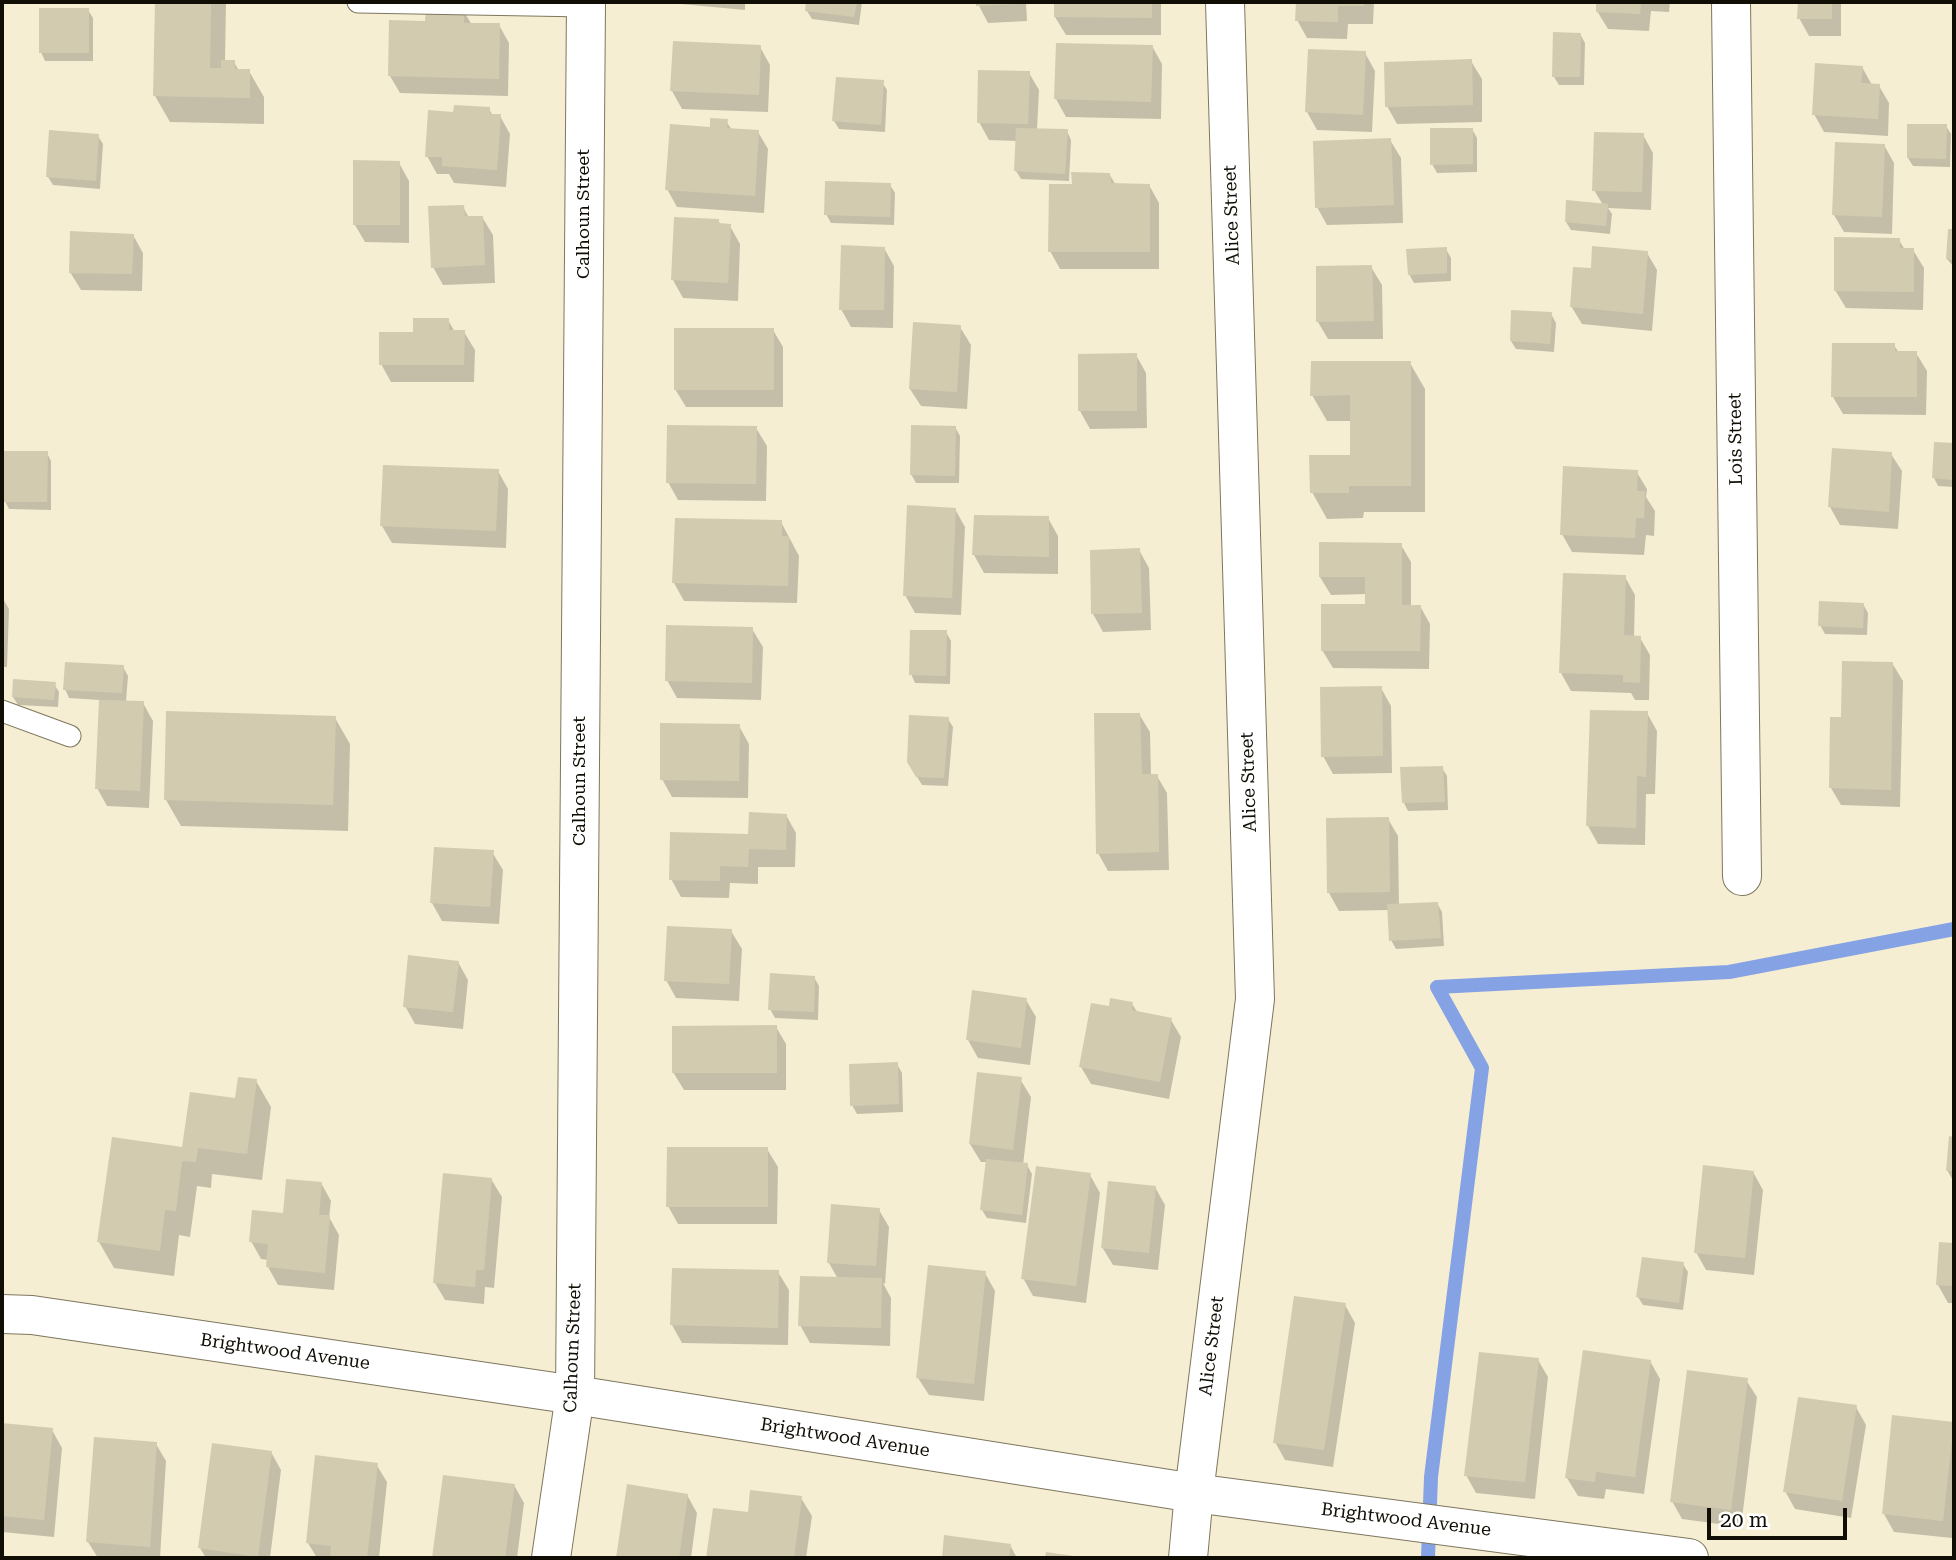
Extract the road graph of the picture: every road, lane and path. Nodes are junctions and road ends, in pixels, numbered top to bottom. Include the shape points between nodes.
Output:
1 (358, 2) edge
2 (1225, 2) edge
3 (1731, 2) edge
4 (586, 4) edge
5 (2, 711) edge
6 (70, 736) dead end
7 (1742, 876) dead end
8 (2, 1314) edge
9 (575, 1395) junction
10 (1194, 1493) junction
11 (551, 1558) edge
12 (1188, 1558) edge
13 (1689, 1558) edge

1 - 4 lane
2 - 10 street, Alice Street via 1255,999
3 - 7 street, Lois Street
4 - 9 street, Calhoun Street
5 - 6 lane
8 - 9 street, Brightwood Avenue
9 - 10 street, Brightwood Avenue
9 - 11 street, Calhoun Street
10 - 12 street, Alice Street
10 - 13 street, Brightwood Avenue

